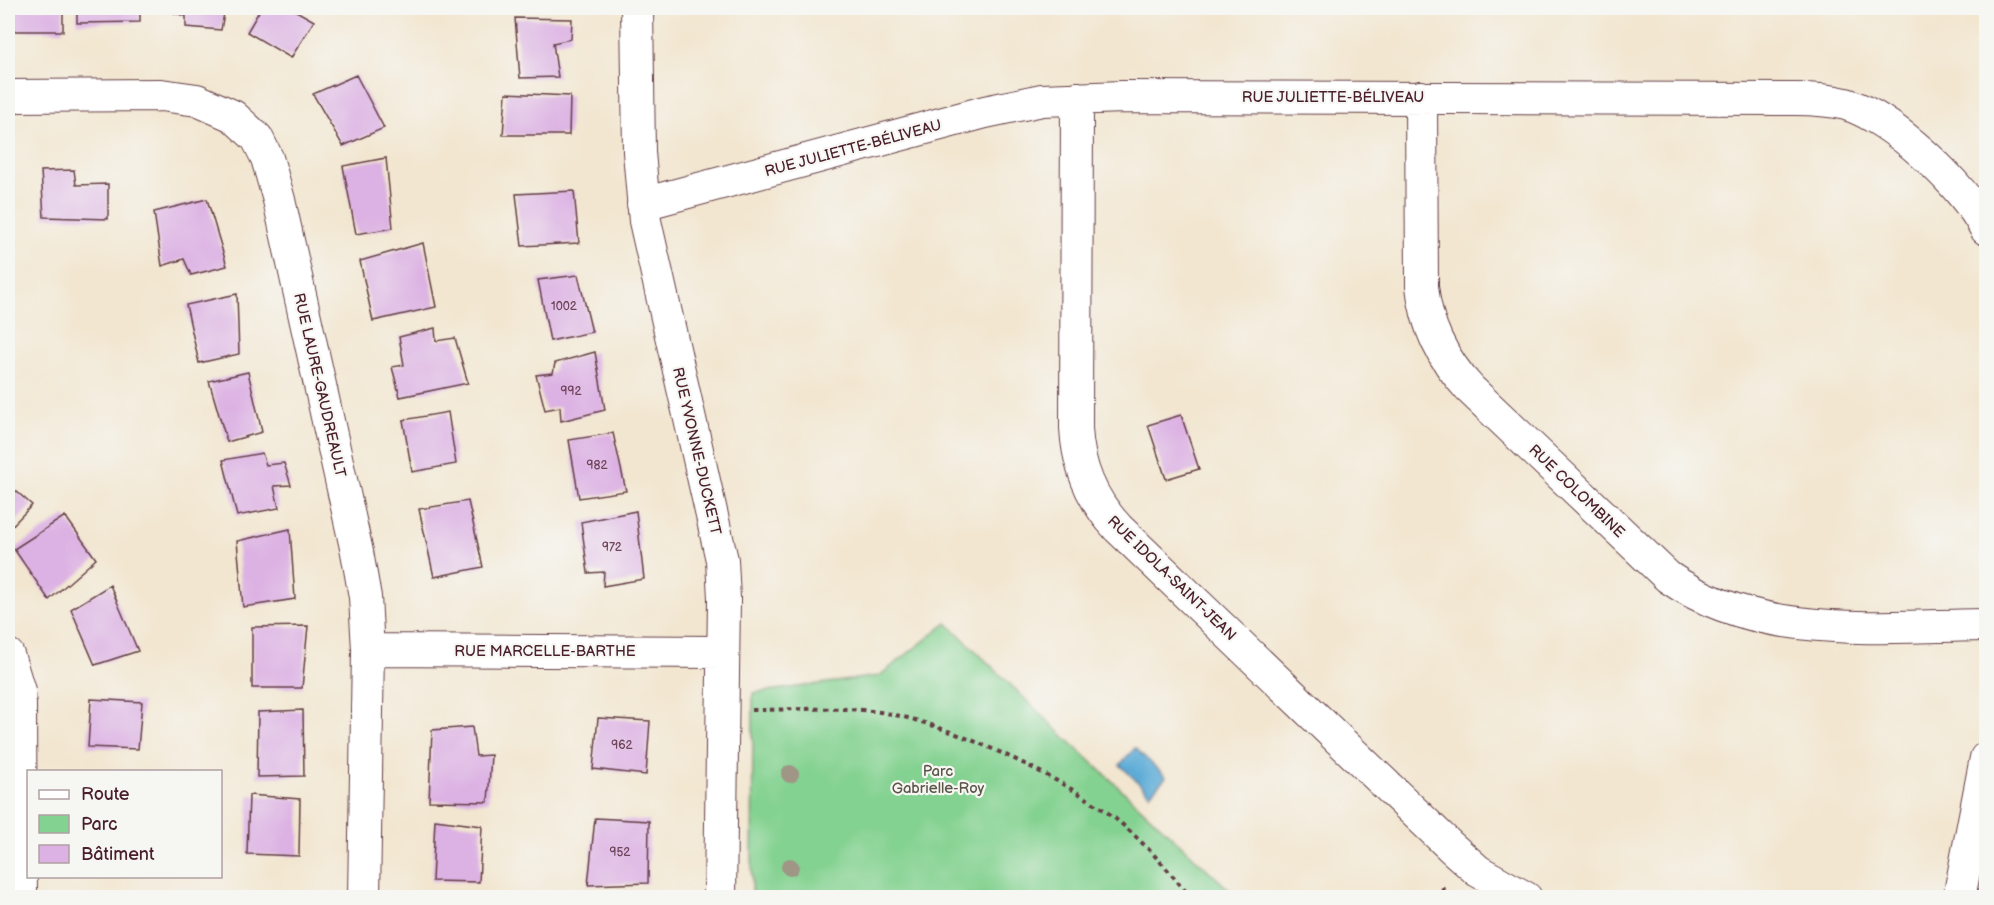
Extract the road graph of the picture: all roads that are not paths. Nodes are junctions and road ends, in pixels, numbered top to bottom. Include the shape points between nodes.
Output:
1 (637, 8) edge
2 (8, 96) edge
3 (1421, 97) junction
4 (1077, 98) junction
5 (643, 204) junction
6 (1986, 229) edge
7 (1986, 625) edge
8 (368, 650) junction
9 (722, 652) junction
10 (8, 655) edge
11 (1986, 758) edge
12 (21, 897) edge
13 (364, 897) edge
14 (720, 897) edge
15 (1526, 897) edge
16 (1959, 897) edge

1 - 5 street, RUE YVONNE-DUCKETT
2 - 8 street, RUE LAURE-GAUDREAULT via 161,95 197,100 233,116 257,138 267,158 281,209 357,552
3 - 4 street, RUE JULIETTE-BÉLIVEAU
3 - 6 street, RUE JULIETTE-BÉLIVEAU via 1795,99 1838,103 1868,114 1903,137 1960,191
3 - 7 street, RUE COLOMBINE via 1422,286 1427,316 1438,344 1470,389 1662,571 1696,593 1748,613 1788,622 1827,626
4 - 5 street, RUE JULIETTE-BÉLIVEAU via 1002,107
4 - 15 street, RUE IDOLA-SAINT-JEAN via 1076,428 1081,466 1098,503 1118,528 1451,848 1478,871
5 - 9 street, RUE YVONNE-DUCKETT via 719,545 724,599
8 - 9 street, RUE MARCELLE-BARTHE
8 - 13 street, RUE LAURE-GAUDREAULT
9 - 14 street, RUE YVONNE-DUCKETT
10 - 12 street via 20,704
11 - 16 street

